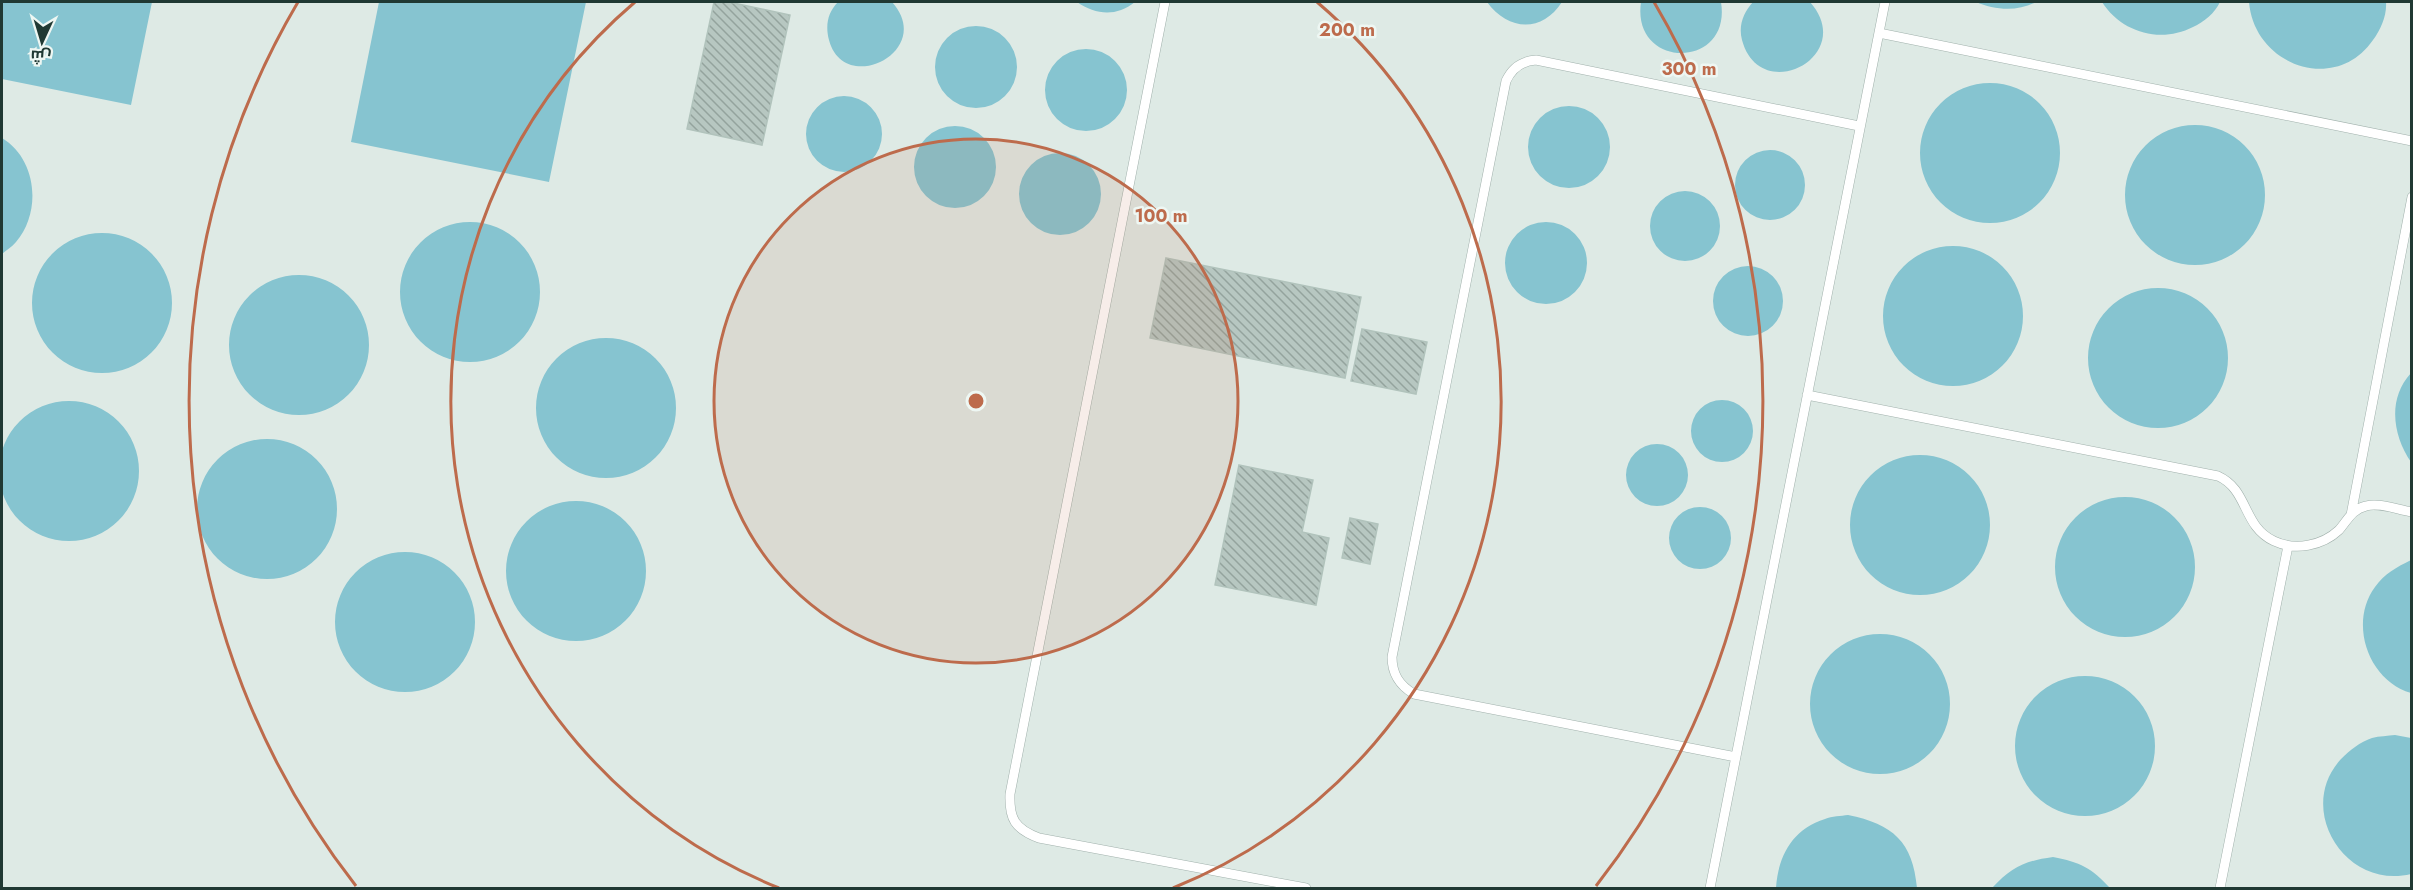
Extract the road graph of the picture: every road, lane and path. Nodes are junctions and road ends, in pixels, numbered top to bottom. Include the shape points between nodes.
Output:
1 (1165, 2) edge
2 (1885, 2) edge
3 (1879, 33) junction
4 (1859, 126) junction
5 (2412, 141) edge
6 (2412, 197) edge
7 (1807, 395) junction
8 (2412, 512) edge
9 (2351, 515) junction
10 (2288, 546) junction
11 (1736, 757) junction
12 (1306, 888) edge
13 (1710, 888) edge
14 (2220, 888) edge

1 - 12 lane via 1009,809 1025,833 1039,838
2 - 3 lane
3 - 4 lane
3 - 5 lane
4 - 7 lane
4 - 11 lane via 1536,60 1515,68 1506,81 1392,657 1395,675 1414,694
6 - 9 lane
7 - 10 lane via 2218,476 2237,490 2249,518 2260,531
7 - 11 lane
8 - 9 lane via 2374,505
9 - 10 lane via 2331,537 2303,547
10 - 14 lane
11 - 13 lane

